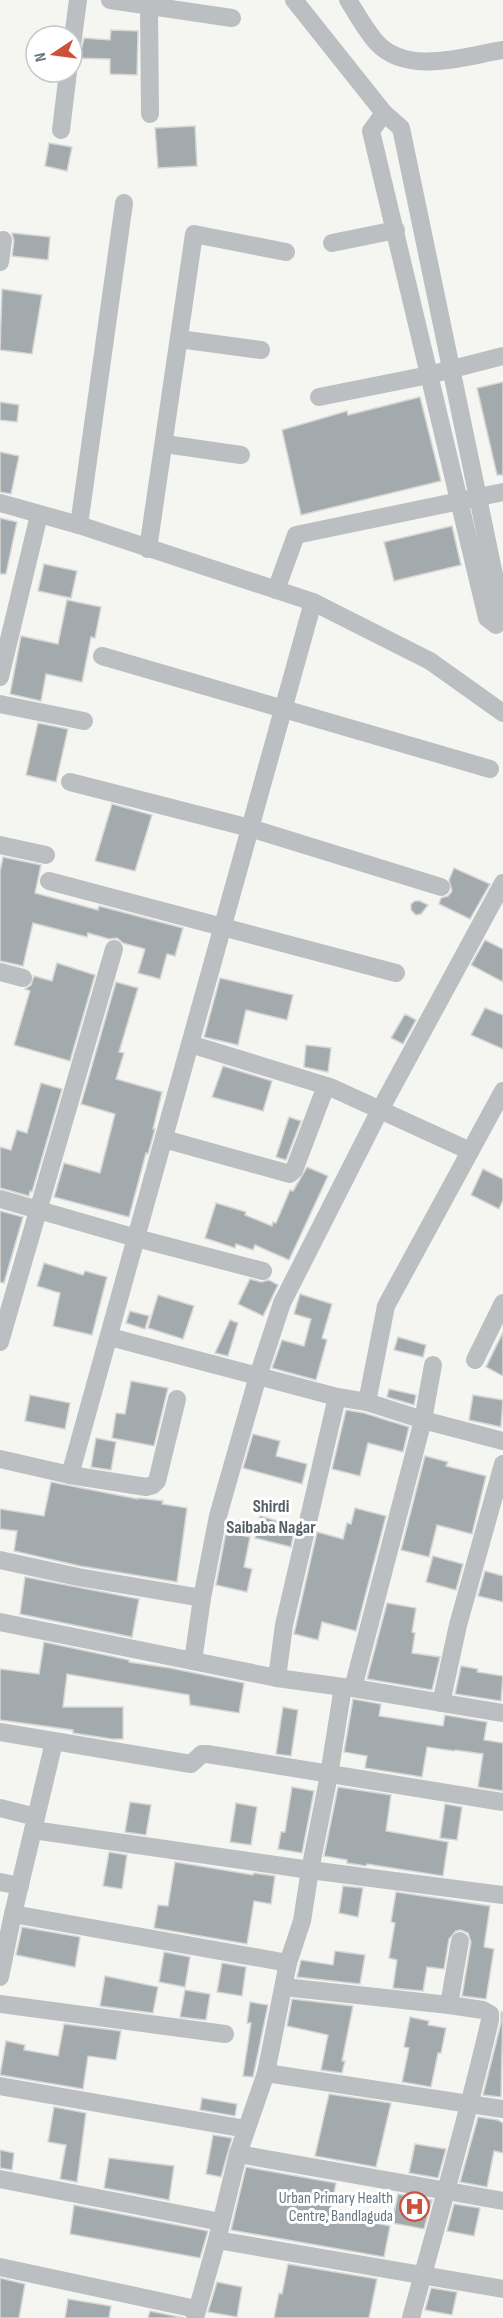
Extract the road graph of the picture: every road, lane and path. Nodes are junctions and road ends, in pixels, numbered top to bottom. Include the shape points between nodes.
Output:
1 (78, 0) edge
2 (110, 0) edge
3 (296, 0) edge
4 (348, 0) edge
5 (149, 7) junction
6 (232, 18) dead end
7 (75, 24) edge
8 (503, 50) edge
9 (67, 84) edge
10 (384, 113) junction
11 (150, 114) dead end
12 (61, 130) dead end
13 (124, 203) dead end
14 (396, 230) junction
15 (3, 240) dead end
16 (332, 243) dead end
17 (286, 252) dead end
18 (0, 262) edge
19 (179, 339) junction
20 (261, 350) dead end
21 (503, 356) edge
22 (451, 369) junction
23 (429, 375) junction
24 (319, 397) dead end
25 (165, 444) junction
26 (241, 455) dead end
27 (503, 492) edge
28 (478, 498) junction
29 (459, 502) junction
30 (0, 503) edge
31 (39, 515) junction
32 (79, 525) junction
33 (148, 549) junction
34 (276, 590) junction
35 (313, 602) junction
36 (499, 624) edge
37 (102, 656) dead end
38 (0, 677) edge
39 (0, 704) edge
40 (284, 708) junction
41 (503, 712) edge
42 (84, 721) dead end
43 (490, 769) dead end
44 (70, 782) dead end
45 (250, 828) junction
46 (0, 845) edge
47 (46, 855) dead end
48 (49, 881) dead end
49 (503, 883) edge
50 (441, 887) dead end
51 (223, 927) junction
52 (114, 949) dead end
53 (0, 972) edge
54 (396, 973) dead end
55 (23, 978) dead end
56 (190, 1044) junction
57 (326, 1086) junction
58 (503, 1092) edge
59 (380, 1110) junction
60 (164, 1139) junction
61 (470, 1151) junction
62 (0, 1199) edge
63 (38, 1210) junction
64 (136, 1238) junction
65 (263, 1272) dead end
66 (503, 1303) edge
67 (110, 1337) junction
68 (0, 1342) edge
69 (475, 1360) dead end
70 (433, 1365) dead end
71 (258, 1376) junction
72 (338, 1397) junction
73 (177, 1399) dead end
74 (367, 1402) junction
75 (423, 1420) junction
76 (503, 1440) edge
77 (0, 1459) edge
78 (503, 1464) edge
79 (70, 1475) junction
80 (0, 1560) edge
81 (202, 1598) junction
82 (0, 1622) edge
83 (193, 1661) junction
84 (278, 1678) junction
85 (348, 1688) junction
86 (441, 1703) junction
87 (503, 1713) edge
88 (0, 1731) edge
89 (54, 1742) junction
90 (329, 1775) junction
91 (503, 1802) edge
92 (0, 1808) edge
93 (35, 1824) junction
94 (310, 1870) junction
95 (0, 1882) edge
96 (20, 1886) junction
97 (503, 1895) edge
98 (13, 1914) junction
99 (460, 1941) dead end
100 (288, 1963) junction
101 (0, 1970) edge
102 (284, 1987) junction
103 (0, 2004) edge
104 (449, 2006) junction
105 (225, 2034) dead end
106 (266, 2073) junction
107 (0, 2086) edge
108 (471, 2104) junction
109 (503, 2109) edge
110 (246, 2129) junction
111 (238, 2154) junction
112 (0, 2180) edge
113 (444, 2192) junction
114 (503, 2201) edge
115 (219, 2231) junction
116 (0, 2267) edge
117 (422, 2276) junction
118 (503, 2289) edge
119 (195, 2314) edge
120 (411, 2318) edge

1 - 7 street
2 - 5 street
3 - 10 street
4 - 8 street via 378,44 398,57 432,62
5 - 6 street
5 - 11 street
9 - 12 street
10 - 14 street via 371,131
10 - 22 street via 401,128
13 - 32 street
14 - 16 street
14 - 23 street
15 - 18 street
17 - 19 street via 194,234
19 - 20 street
19 - 25 street
21 - 22 street
22 - 23 street
22 - 28 street
23 - 24 street
23 - 29 street
25 - 26 street
25 - 33 street
27 - 28 street
28 - 29 street
28 - 36 street via 502,613
29 - 34 street via 296,535
29 - 36 street via 487,618
30 - 31 street
31 - 32 street
31 - 38 street
32 - 33 street
33 - 34 street
34 - 35 street
35 - 40 street
35 - 41 street via 430,661
37 - 40 street
39 - 42 street
40 - 43 street
40 - 45 street
44 - 45 street
45 - 50 street
45 - 51 street
46 - 47 street
48 - 51 street
49 - 59 street
51 - 54 street
51 - 56 street
52 - 63 street
53 - 55 street
56 - 57 street
56 - 60 street
57 - 59 street
57 - 60 street via 290,1174
58 - 61 street
59 - 61 street
59 - 71 street via 282,1303
60 - 64 street
61 - 74 street via 386,1306
62 - 63 street
63 - 64 street
63 - 68 street
64 - 65 street
64 - 67 street
66 - 69 street
67 - 71 street
67 - 79 street
70 - 75 street
71 - 72 street
71 - 81 street via 218,1516
72 - 74 street
72 - 84 street via 284,1625
73 - 79 street via 153,1485
74 - 75 street
75 - 76 street
75 - 85 street
77 - 79 street
78 - 86 street via 458,1625
80 - 81 street
81 - 83 street
82 - 83 street
83 - 84 street
84 - 85 street
85 - 86 street
85 - 90 street
86 - 87 street
88 - 89 street
89 - 90 street via 191,1764 207,1754
89 - 93 street
90 - 91 street
90 - 94 street
92 - 93 street
93 - 94 street
93 - 96 street
94 - 97 street
94 - 100 street via 302,1921
95 - 96 street
96 - 98 street
98 - 100 street
98 - 101 street
99 - 104 street
100 - 102 street
102 - 104 street
102 - 106 street
103 - 105 street
104 - 108 street via 490,2014
106 - 108 street
106 - 110 street
107 - 110 street
108 - 109 street
108 - 113 street
110 - 111 street
111 - 113 street
111 - 115 street
112 - 115 street
113 - 114 street
113 - 117 street
115 - 117 street
115 - 119 street
116 - 119 street
117 - 118 street
117 - 120 street

